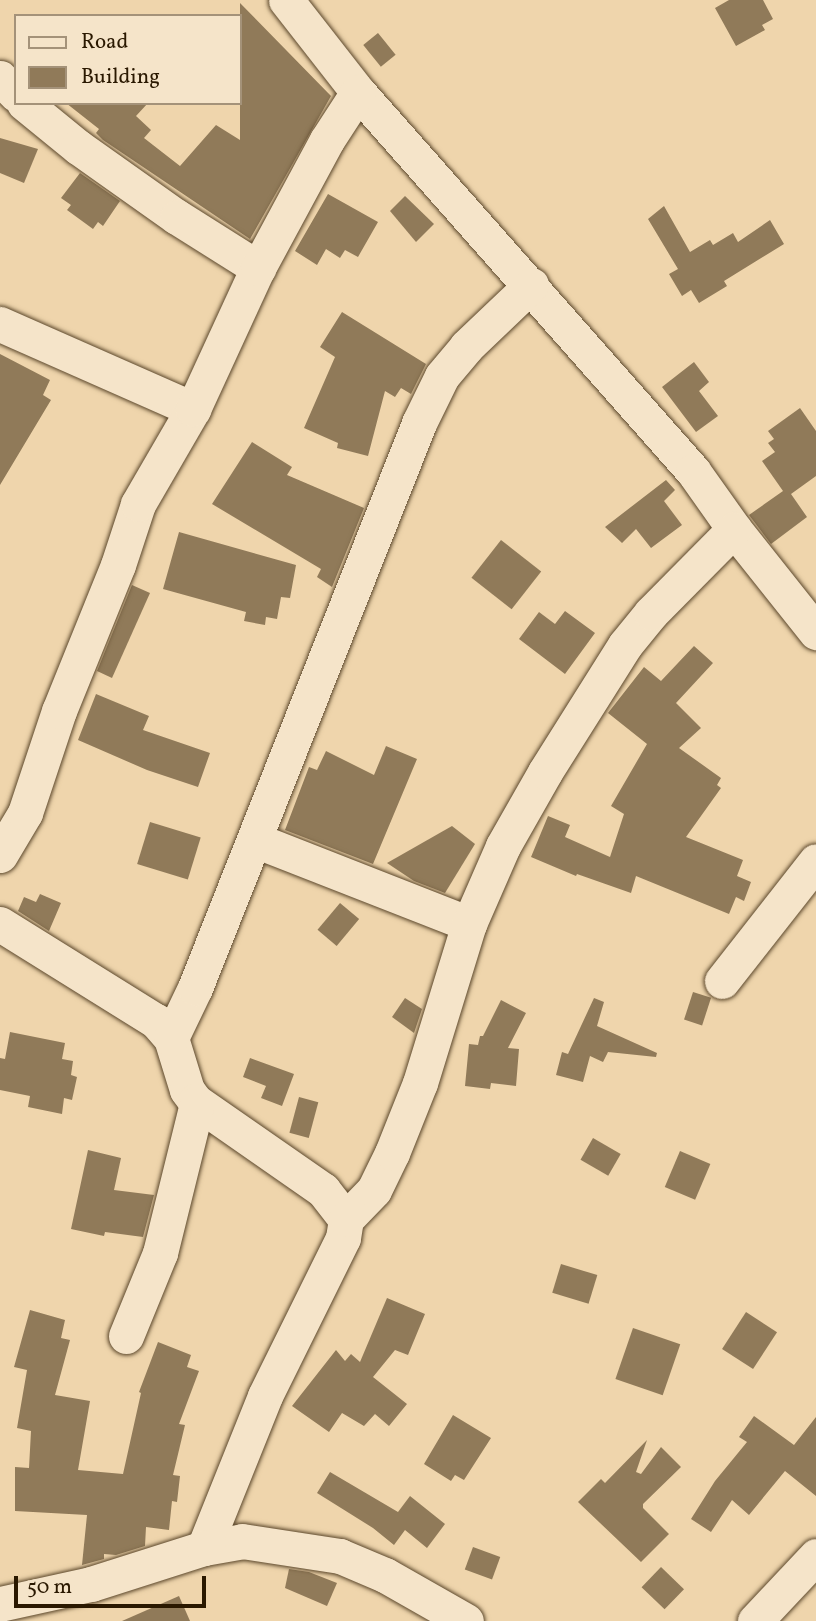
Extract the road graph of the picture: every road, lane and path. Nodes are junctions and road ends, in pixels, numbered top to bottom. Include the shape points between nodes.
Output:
1 (286, 0) edge
2 (0, 78) edge
3 (14, 92) edge
4 (358, 92) junction
5 (27, 105) edge
6 (258, 268) junction
7 (531, 285) junction
8 (0, 324) edge
9 (192, 409) junction
10 (734, 529) junction
11 (816, 632) edge
12 (255, 840) junction
13 (0, 855) edge
14 (816, 861) edge
15 (0, 924) edge
16 (470, 925) junction
17 (722, 981) dead end
18 (171, 1038) junction
19 (197, 1103) junction
20 (346, 1219) junction
21 (126, 1336) dead end
22 (204, 1548) junction
23 (816, 1556) edge
24 (0, 1604) edge
25 (466, 1621) edge
26 (755, 1621) edge

1 - 4 street
2 - 3 street
4 - 6 street
4 - 7 street
5 - 6 street via 177,217
6 - 9 street
7 - 10 street via 693,471
7 - 12 street via 466,347 436,388
8 - 9 street
9 - 13 street via 138,504 25,813
10 - 11 street
10 - 16 street via 625,645 503,846
12 - 16 street
12 - 18 street
14 - 17 street
15 - 18 street via 156,1021
16 - 20 street via 420,1083 392,1153 374,1190
18 - 19 street via 187,1090
19 - 20 street via 323,1190
19 - 21 street via 160,1253
20 - 22 street via 343,1238 265,1395
22 - 24 street via 91,1584
22 - 25 street via 242,1541 340,1556 385,1575
23 - 26 street

